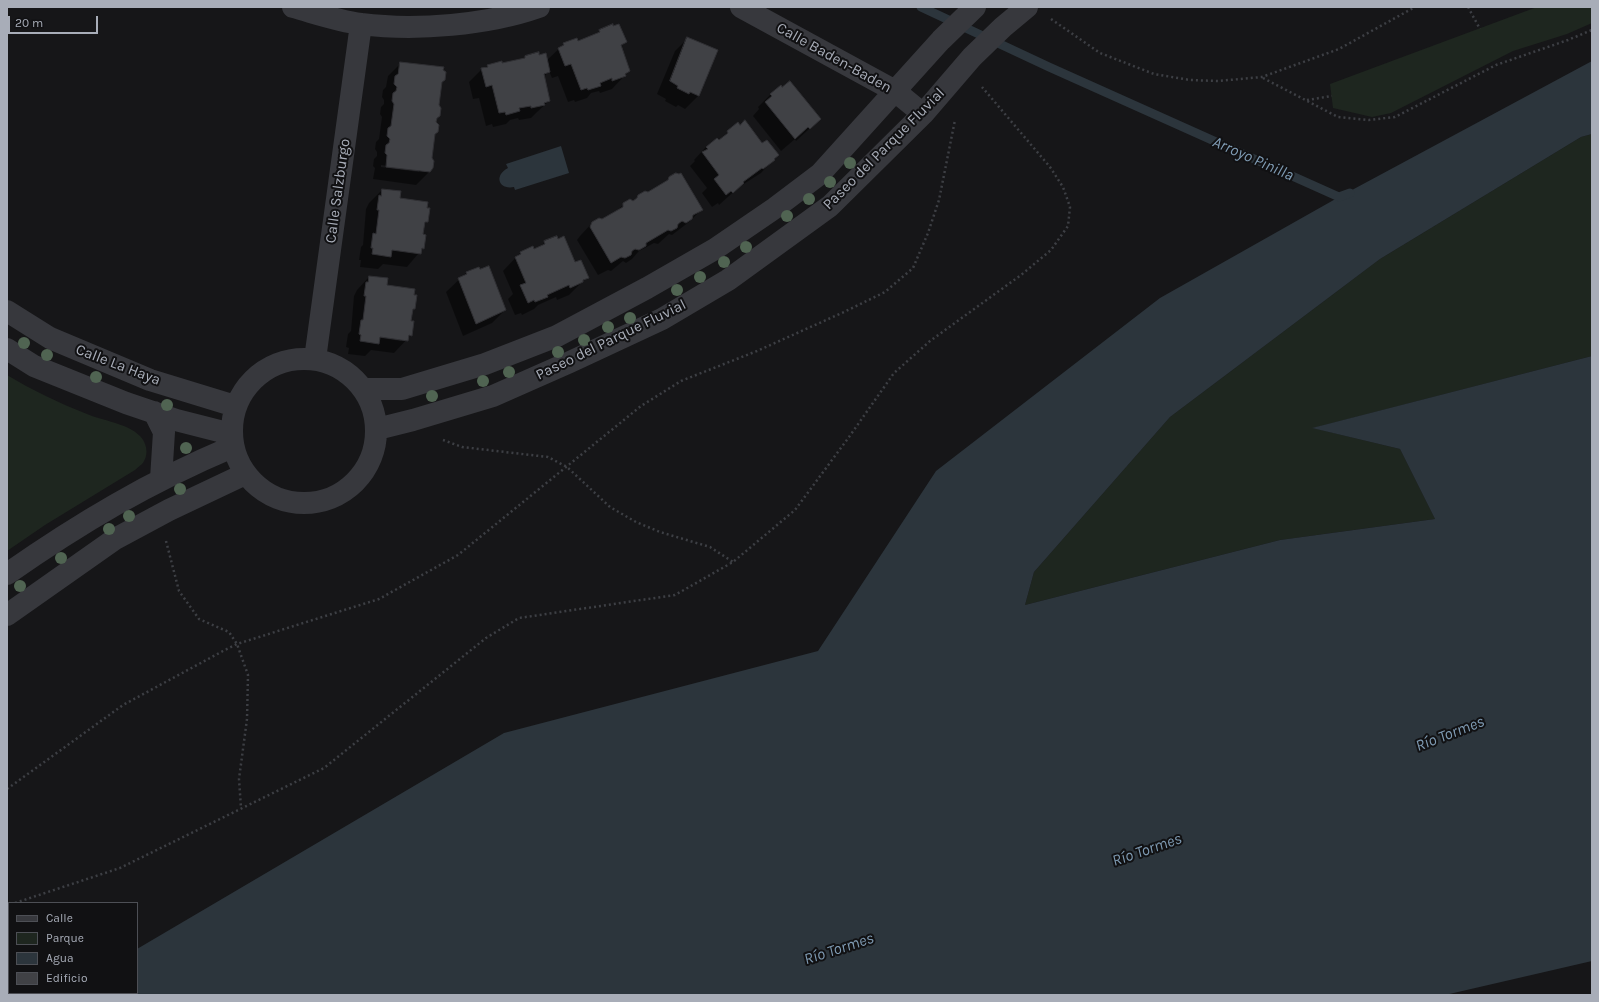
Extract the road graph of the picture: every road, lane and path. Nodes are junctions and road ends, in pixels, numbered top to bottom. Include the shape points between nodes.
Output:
1 (293, 7) edge
2 (539, 7) edge
3 (742, 7) edge
4 (975, 7) edge
5 (1415, 7) edge
6 (1468, 7) edge
7 (1037, 11) edge
8 (361, 24) junction
9 (1480, 29) dead end
10 (1592, 30) edge
11 (1262, 78) junction
12 (979, 84) dead end
13 (895, 91) junction
14 (1332, 96) dead end
15 (1307, 100) junction
16 (923, 114) junction
17 (956, 115) dead end
18 (7, 311) edge
19 (7, 349) edge
20 (315, 359) junction
21 (364, 389) junction
22 (235, 406) junction
23 (154, 412) junction
24 (377, 429) junction
25 (441, 439) dead end
26 (232, 441) junction
27 (567, 467) junction
28 (245, 474) junction
29 (161, 479) junction
30 (165, 540) dead end
31 (732, 562) junction
32 (7, 574) edge
33 (7, 615) edge
34 (237, 644) junction
35 (7, 789) edge
36 (241, 808) junction
37 (18, 902) edge

1 - 8 street
2 - 8 street via 518,15 477,22 409,26
3 - 13 street, Calle Baden-Baden
4 - 13 street, Paseo del Parque Fluvial
5 - 11 path via 1339,49
6 - 9 path
7 - 11 path via 1100,53 1154,74 1190,80
7 - 16 street, Paseo del Parque Fluvial via 1003,27 972,57
8 - 20 street, Calle Salzburgo
10 - 15 path via 1496,65 1395,117 1370,120 1338,117
11 - 15 path
12 - 31 path via 1060,182 1070,207 1068,226 1052,250 930,341 894,372 795,510
13 - 16 street, Calle Baden-Baden
13 - 21 street, Paseo del Parque Fluvial via 820,174 715,249 647,288 557,336 485,364 402,389
14 - 15 path
16 - 24 street, Paseo del Parque Fluvial via 830,206 728,280 662,319 493,396
17 - 27 path via 939,200 913,268 885,292 844,312 681,381 641,406
18 - 22 street, Calle La Haya via 50,338 150,380
19 - 23 street, Calle La Haya via 34,366
20 - 21 street via 342,368
20 - 22 street via 283,361 254,378
21 - 24 street via 374,408
22 - 26 street
23 - 26 street, Calle La Haya
23 - 29 street via 164,432
24 - 28 street via 371,462 354,485 324,501 292,503 271,496
25 - 27 path via 462,447 548,457
26 - 28 street via 238,463
26 - 29 street
27 - 31 path via 610,507 636,522 660,532 710,546
27 - 34 path via 458,555 379,599
28 - 33 street via 115,539
29 - 32 street via 102,512
30 - 34 path via 179,591 199,619 229,632
31 - 36 path via 675,595 519,618 486,638 324,768
34 - 35 path via 123,705
34 - 36 path via 248,675 247,719 239,779
36 - 37 path via 120,868

